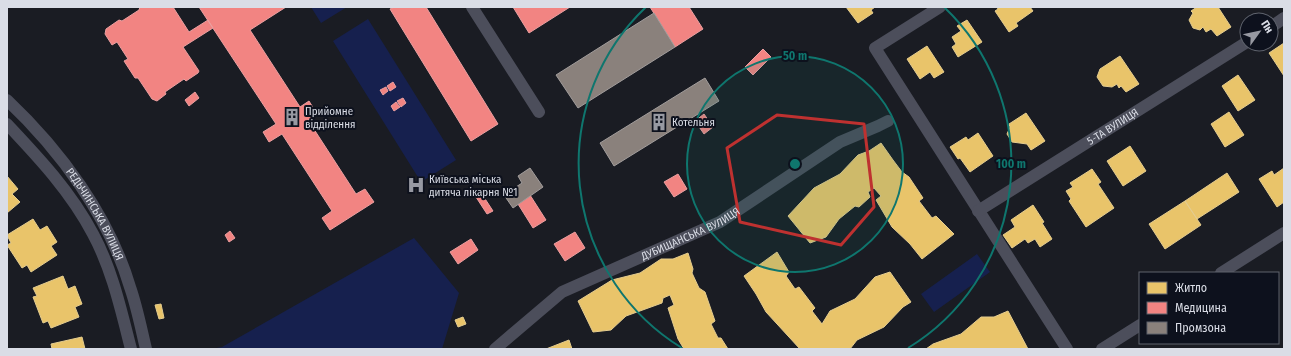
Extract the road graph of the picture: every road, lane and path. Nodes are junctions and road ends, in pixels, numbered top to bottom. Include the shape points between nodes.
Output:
1 (472, 7) edge
2 (940, 7) edge
3 (1239, 47) edge
4 (7, 100) edge
5 (539, 112) dead end
6 (888, 121) dead end
7 (7, 124) edge
8 (978, 212) junction
9 (1284, 233) edge
10 (1223, 272) edge
11 (1139, 326) edge
12 (131, 349) edge
13 (146, 349) edge
14 (495, 349) edge
15 (1067, 349) edge
16 (1102, 349) edge

1 - 5 street
2 - 8 street via 875,48
3 - 8 street, 5-ТА ВУЛИЦЯ
4 - 13 street, РЕДЬЧИНСЬКА ВУЛИЦЯ via 70,169 107,230 130,286
6 - 14 street, ДУБИЩАНСЬКА ВУЛИЦЯ via 840,142 720,222 562,292
7 - 12 street, РЕДЬЧИНСЬКА ВУЛИЦЯ via 57,178 93,234 116,288
8 - 15 street
9 - 10 street
11 - 16 street

